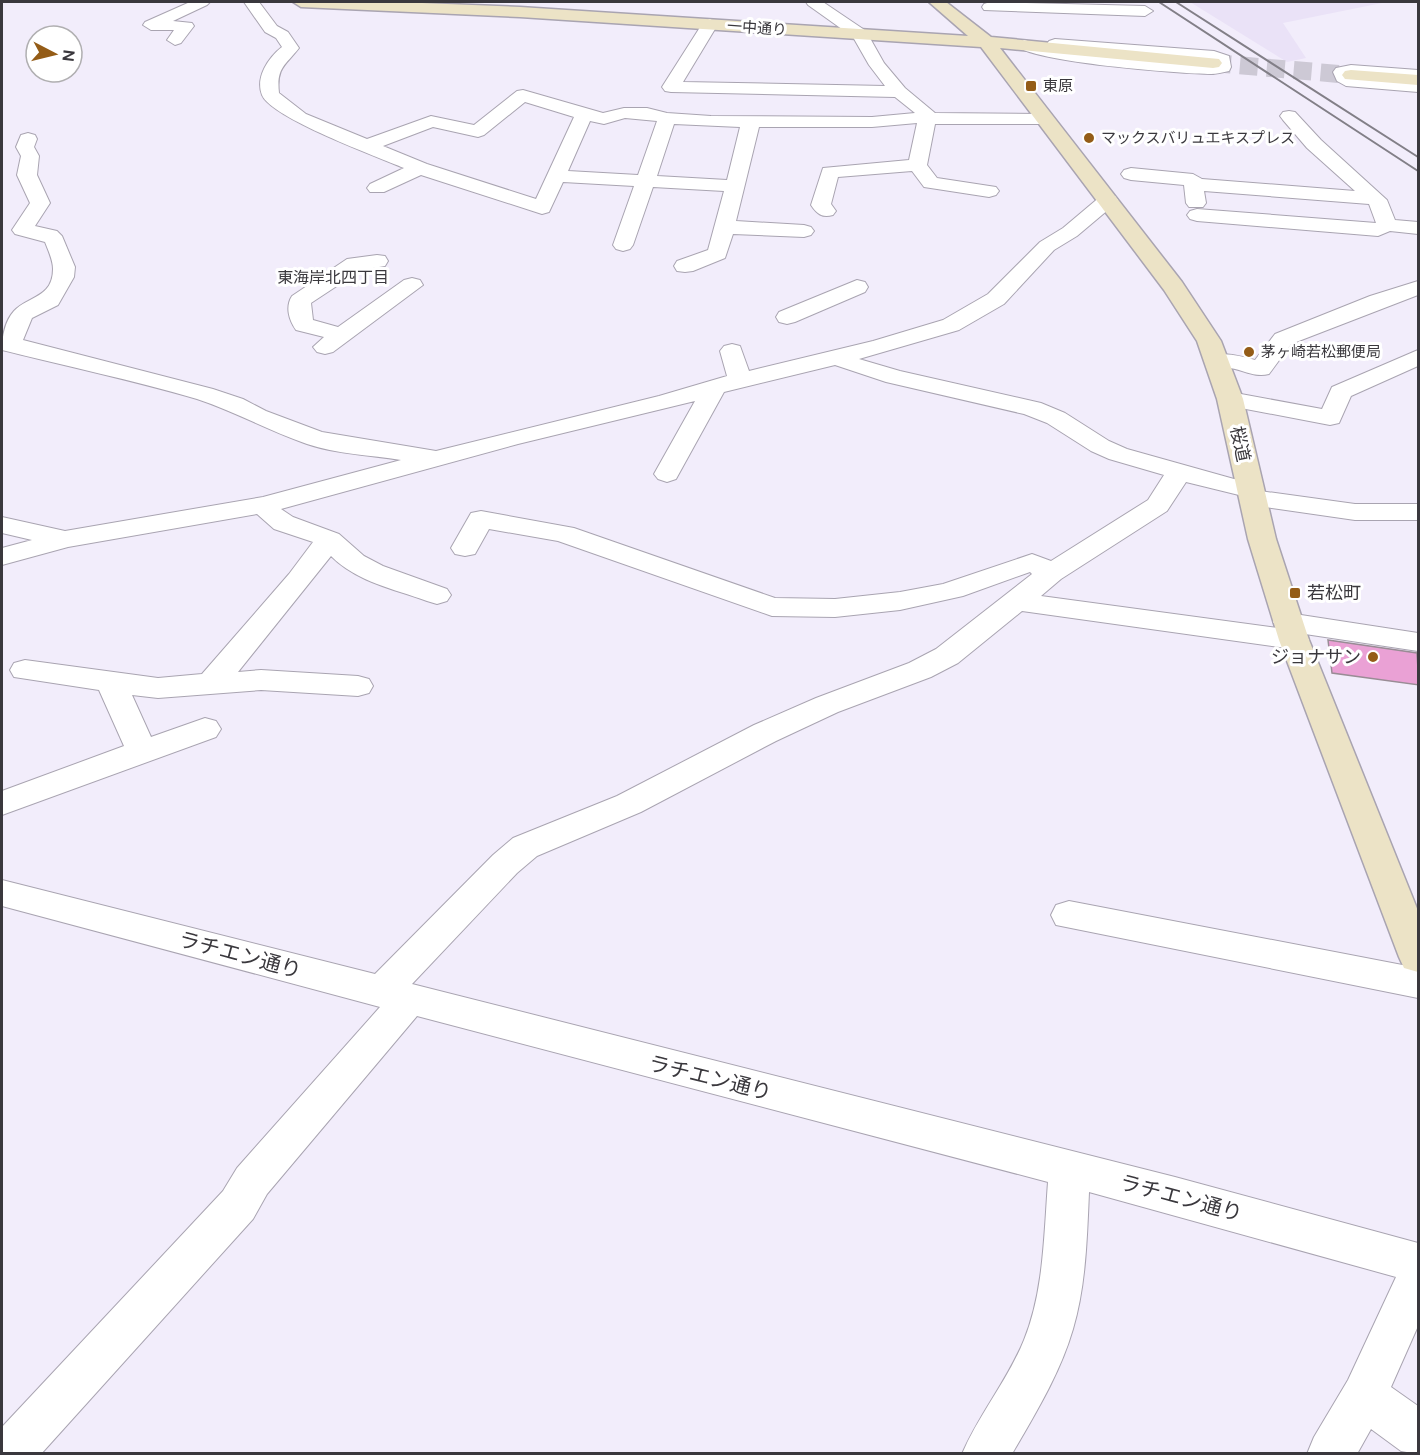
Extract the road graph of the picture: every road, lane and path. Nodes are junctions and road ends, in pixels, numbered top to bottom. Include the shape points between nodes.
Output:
1 (202, 2) edge
2 (251, 2) edge
3 (301, 2) edge
4 (813, 2) edge
5 (937, 2) edge
6 (990, 4) edge
7 (1145, 11) dead end
8 (957, 18) junction
9 (710, 24) junction
10 (860, 34) junction
11 (176, 40) dead end
12 (1005, 43) junction
13 (1213, 63) tunnel mouth
14 (1351, 75) tunnel mouth
15 (1419, 75) edge
16 (1419, 80) edge
17 (1419, 87) edge
18 (715, 88) junction
19 (898, 92) junction
20 (584, 114) junction
21 (1289, 116) dead end
22 (668, 118) junction
23 (927, 119) junction
24 (1043, 119) junction
25 (717, 120) junction
26 (751, 121) junction
27 (28, 139) dead end
28 (369, 146) junction
29 (917, 165) junction
30 (420, 168) junction
31 (1131, 174) dead end
32 (556, 176) junction
33 (645, 181) junction
34 (1195, 184) junction
35 (735, 186) junction
36 (377, 188) dead end
37 (989, 191) dead end
38 (1374, 199) junction
39 (1108, 200) junction
40 (826, 211) dead end
41 (1387, 225) junction
42 (724, 227) junction
43 (1419, 228) edge
44 (804, 231) dead end
45 (622, 245) dead end
46 (377, 261) dead end
47 (685, 266) dead end
48 (412, 285) dead end
49 (855, 286) dead end
50 (1419, 288) edge
51 (787, 317) dead end
52 (342, 335) junction
53 (5, 344) edge
54 (322, 350) dead end
55 (732, 351) dead end
56 (840, 357) junction
57 (1419, 357) edge
58 (1218, 361) junction
59 (740, 380) junction
60 (715, 387) junction
61 (1230, 399) junction
62 (440, 459) junction
63 (1179, 472) junction
64 (667, 474) dead end
65 (1250, 493) junction
66 (265, 505) junction
67 (1419, 512) edge
68 (2, 525) edge
69 (65, 539) junction
70 (329, 540) junction
71 (465, 548) dead end
72 (2, 557) edge
73 (1051, 573) junction
74 (437, 595) dead end
75 (1015, 601) junction
76 (1291, 631) junction
77 (1419, 642) edge
78 (25, 670) dead end
79 (111, 682) junction
80 (210, 685) junction
81 (358, 687) dead end
82 (205, 729) dead end
83 (142, 751) junction
84 (2, 803) edge
85 (2, 893) edge
86 (1069, 915) dead end
87 (1419, 957) edge
88 (1419, 983) edge
89 (395, 996) junction
90 (1070, 1170) junction
91 (1419, 1263) edge
92 (1419, 1278) edge
93 (1364, 1396) junction
94 (1419, 1434) edge
95 (12, 1450) dead end
96 (986, 1454) edge
97 (1331, 1454) edge

1 - 11 street via 151,25 186,26
2 - 28 street via 291,48 279,58 269,77 271,95 300,118
3 - 9 street, 一中通り
4 - 10 street
5 - 8 street, 桜道
6 - 7 street
6 - 8 street via 986,18
8 - 12 street, 桜道
9 - 10 street, 一中通り
9 - 18 street via 671,87
10 - 12 street, 一中通り
10 - 19 street
12 - 12 street via 1039,42 1214,56 1222,60 1223,67 1139,64
12 - 13 street, 一中通り
12 - 24 street, 桜道
14 - 16 street
15 - 17 street via 1342,72 1352,82
18 - 19 street
18 - 25 street
19 - 23 street via 926,113
20 - 22 street via 604,118 647,113
20 - 28 street via 523,95 478,131 431,122
20 - 32 street
21 - 38 street
22 - 25 street
22 - 33 street
23 - 24 street
23 - 26 street
23 - 29 street
24 - 39 street, 桜道
25 - 26 street
26 - 35 street
27 - 53 street via 27,175 40,203 22,230 50,235 55,240 64,267 63,277 50,300 23,314
28 - 30 street
29 - 37 street via 936,191
29 - 40 street via 830,172 821,205
30 - 32 street via 542,208
30 - 36 street
31 - 34 street via 1193,180
32 - 33 street
33 - 35 street
33 - 45 street
34 - 38 street
34 - 41 street via 1198,222 1378,230
35 - 42 street
38 - 41 street via 1380,204
39 - 56 street via 1047,246 996,299 951,325
39 - 58 street, 桜道 via 1195,316
41 - 43 street
42 - 44 street
42 - 47 street via 718,254
46 - 52 street via 355,264 300,301 304,325
48 - 52 street
49 - 51 street
50 - 58 street via 1283,339 1261,369
52 - 54 street
53 - 62 street via 224,401 317,439
55 - 59 street
56 - 59 street
56 - 63 street via 894,377 1032,408 1118,454
57 - 61 street via 1341,392 1330,418
58 - 61 street, 桜道
59 - 60 street
60 - 62 street
60 - 64 street
61 - 65 street, 桜道
62 - 66 street
63 - 65 street
63 - 73 street via 1158,505
65 - 67 street via 1338,512
65 - 76 street, 桜道
66 - 69 street
66 - 70 street via 278,520
68 - 69 street
69 - 72 street
70 - 74 street via 372,572
70 - 80 street
71 - 73 street via 481,519 537,528 772,607 799,609 878,603 939,593 1032,562
73 - 75 street
75 - 76 street
75 - 89 street via 947,657 796,719 629,804 525,847 506,864
76 - 77 street
76 - 87 street, 桜道
78 - 79 street
79 - 80 street via 158,688
79 - 83 street
80 - 81 street via 261,680
82 - 83 street
83 - 84 street
85 - 89 street, ラチエン通り
86 - 88 street
89 - 90 street, ラチエン通り
89 - 95 street via 252,1180 238,1205
90 - 91 street, ラチエン通り
90 - 96 street via 1063,1264 1051,1329 1037,1364
92 - 93 street
93 - 94 street
93 - 97 street

